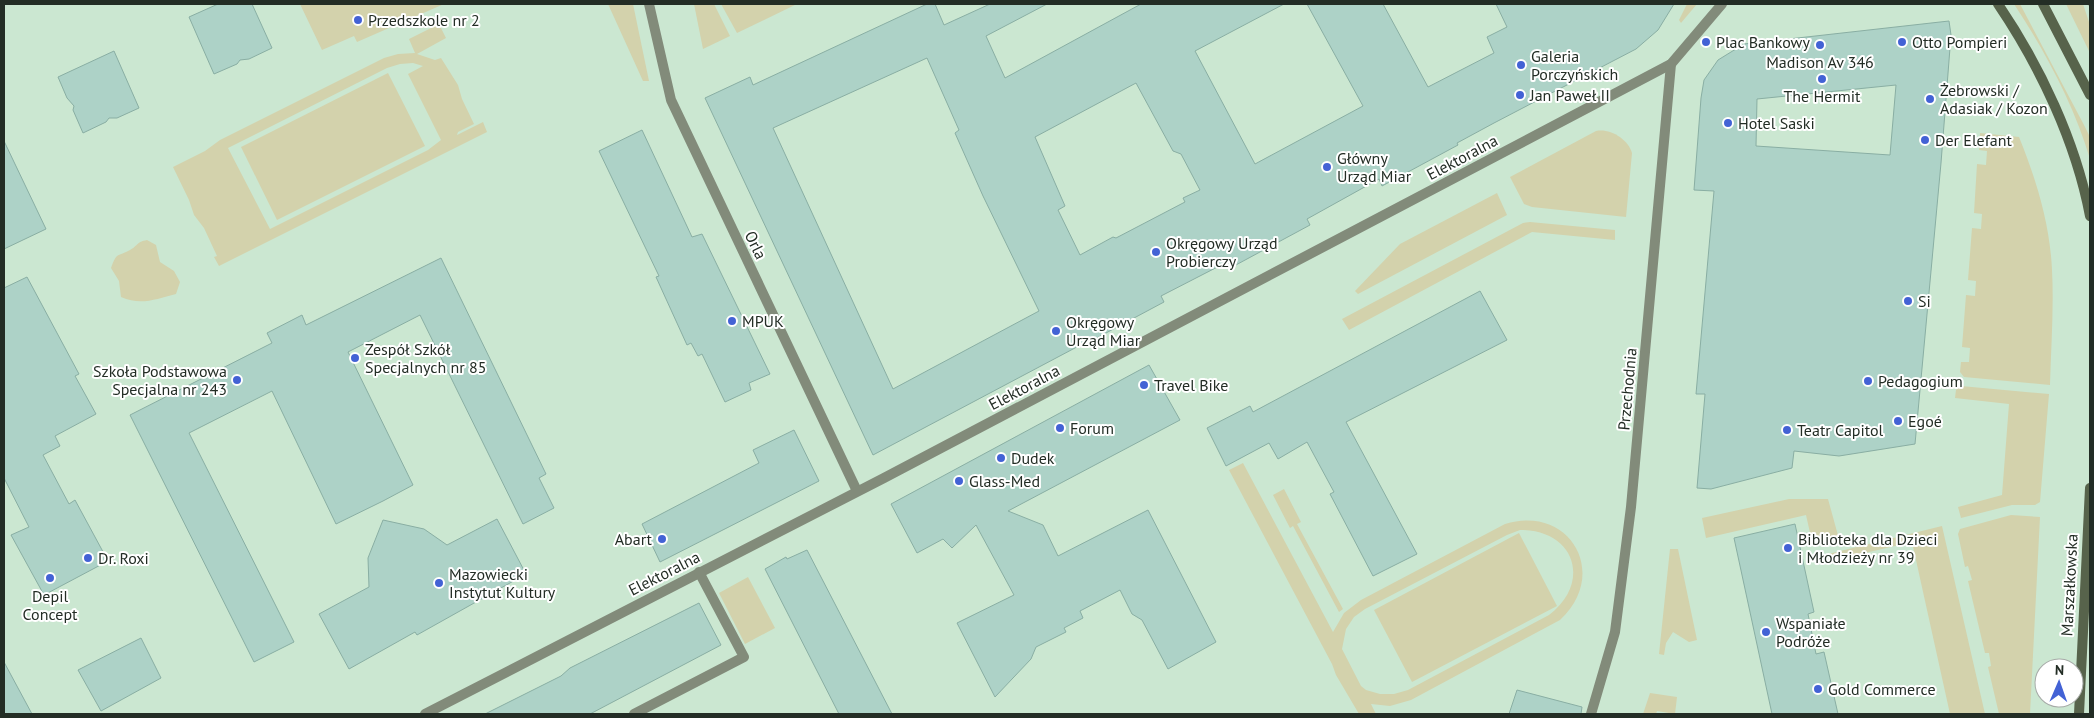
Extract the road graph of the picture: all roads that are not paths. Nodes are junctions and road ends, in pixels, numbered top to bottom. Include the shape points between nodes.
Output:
1 (649, 4) edge
2 (1722, 4) edge
3 (1998, 4) edge
4 (2043, 4) edge
5 (1671, 64) junction
6 (2090, 95) edge
7 (2090, 216) edge
8 (2090, 488) edge
9 (857, 491) junction
10 (699, 572) junction
11 (425, 714) edge
12 (634, 714) edge
13 (1591, 714) edge
14 (2078, 714) edge

1 - 9 street, Orla via 671,100
2 - 5 street, Elektoralna
3 - 7 main road via 2034,64 2074,151
4 - 6 main road
5 - 9 street, Elektoralna
5 - 13 street, Przechodnia via 1631,507 1615,632
8 - 14 main road, Marszałkowska
9 - 10 street, Elektoralna
10 - 11 street, Elektoralna
10 - 12 street via 744,657

